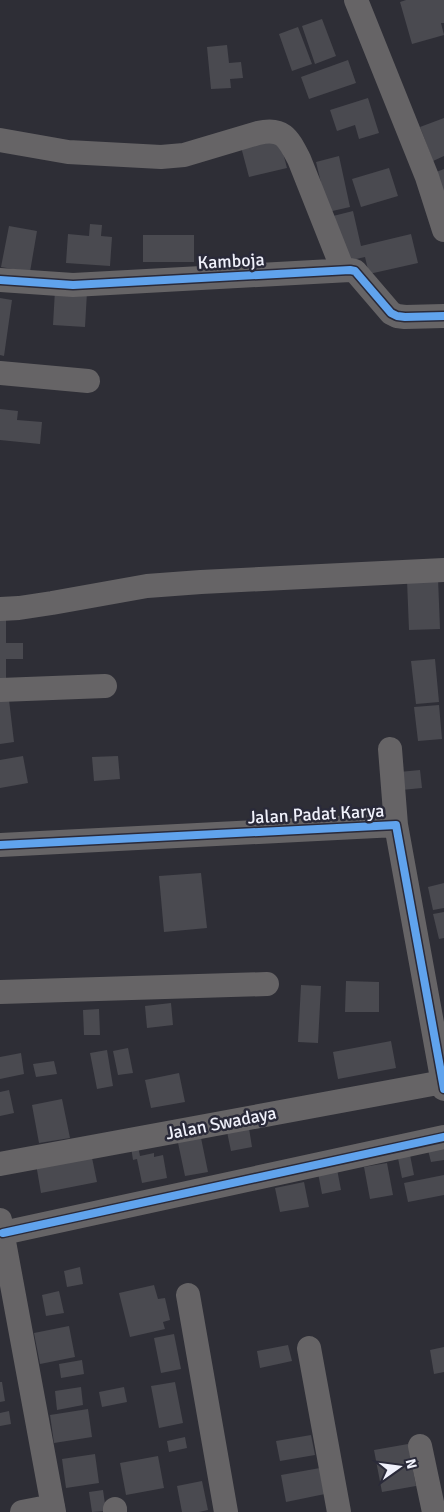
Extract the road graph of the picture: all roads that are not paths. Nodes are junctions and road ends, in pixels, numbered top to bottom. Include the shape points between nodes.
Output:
1 (356, 0) edge
2 (0, 140) edge
3 (444, 230) edge
4 (343, 270) junction
5 (0, 280) edge
6 (444, 316) edge
7 (0, 373) edge
8 (88, 381) dead end
9 (444, 570) edge
10 (0, 609) edge
11 (105, 686) dead end
12 (0, 690) edge
13 (390, 749) dead end
14 (396, 825) junction
15 (0, 845) edge
16 (266, 984) dead end
17 (0, 992) edge
18 (443, 1086) edge
19 (444, 1136) edge
20 (0, 1164) edge
21 (2, 1227) edge
22 (188, 1295) dead end
23 (309, 1348) dead end
24 (420, 1446) dead end
25 (54, 1509) edge
26 (22, 1512) edge
27 (226, 1512) edge
28 (339, 1512) edge
29 (434, 1512) edge

1 - 3 street via 427,177
2 - 4 street via 68,152 161,158 184,155 268,130 276,131 283,135 299,159
4 - 5 street, Kamboja via 72,285
4 - 6 street via 355,271 386,309 397,316
7 - 8 street
9 - 10 street via 147,586
11 - 12 street
13 - 14 street
14 - 15 street, Jalan Padat Karya
14 - 18 street, Jalan Padat Karya
16 - 17 street
18 - 20 street, Jalan Swadaya
19 - 21 street
21 - 25 street
22 - 27 street
23 - 28 street
24 - 29 street
25 - 26 street

